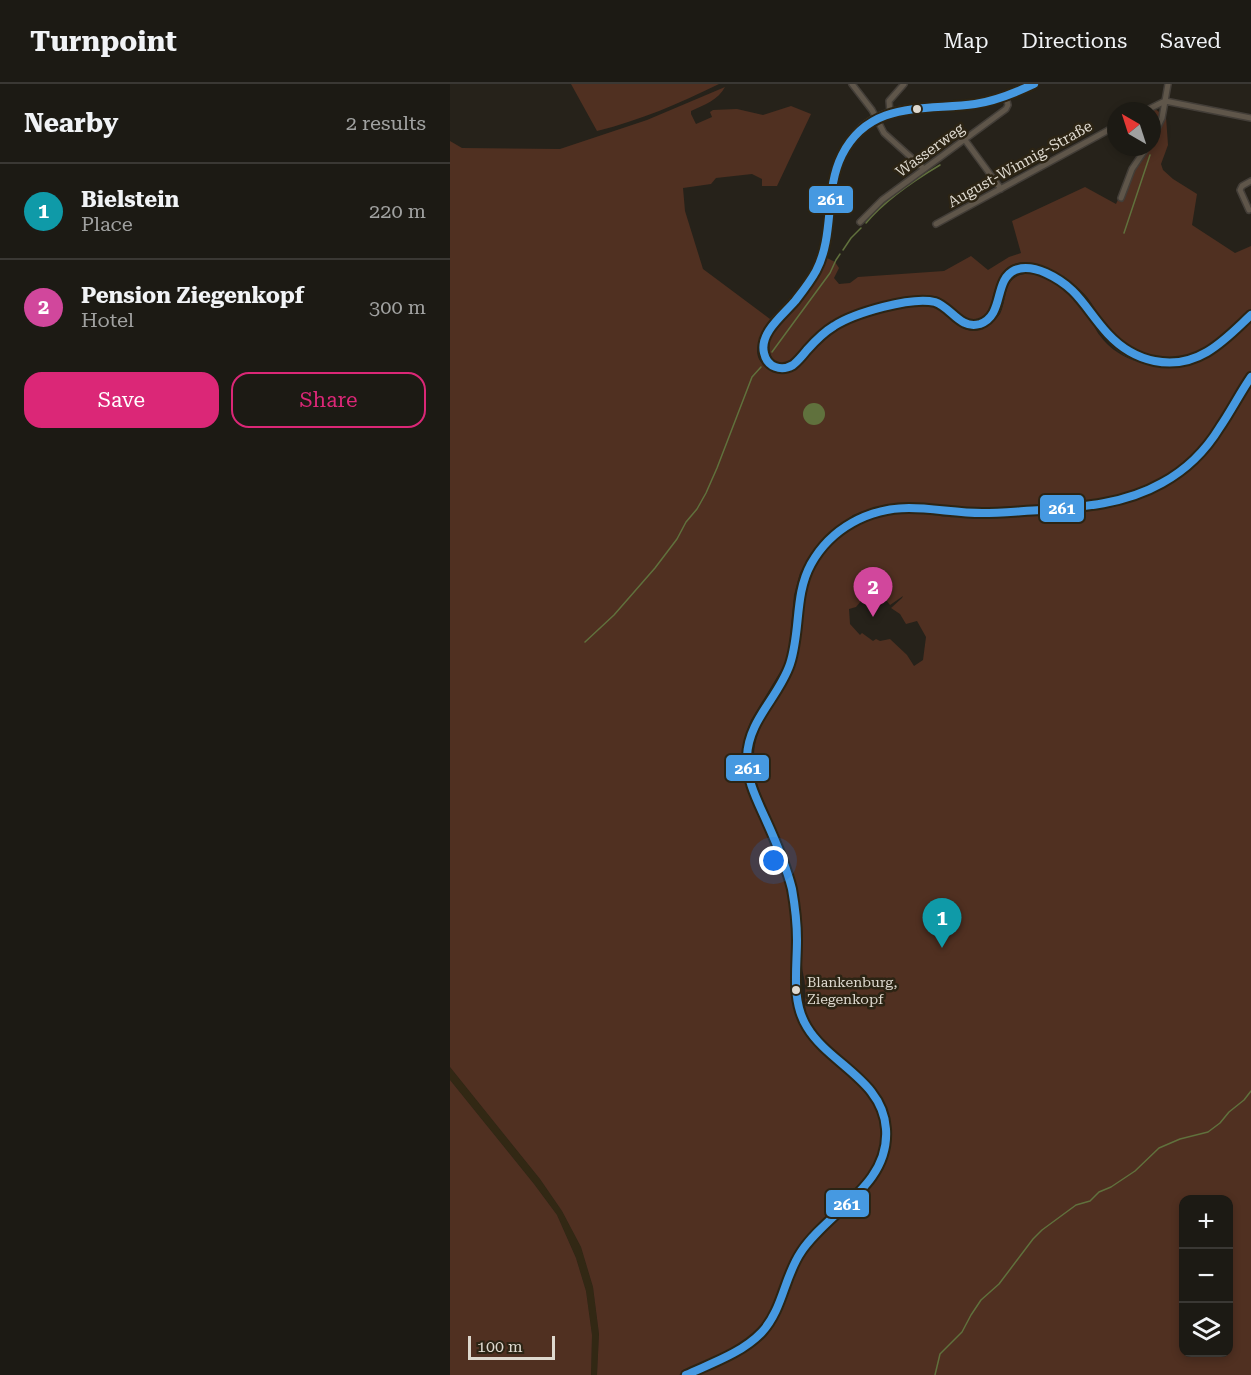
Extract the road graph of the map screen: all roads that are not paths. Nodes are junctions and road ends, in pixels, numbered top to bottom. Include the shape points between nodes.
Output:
1 (852, 84) edge
2 (904, 84) edge
3 (1034, 84) edge
4 (1168, 84) edge
5 (1006, 97) junction
6 (1165, 101) junction
7 (1161, 103) edge
8 (890, 112) junction
9 (876, 117) junction
10 (1251, 118) edge
11 (1161, 120) edge
12 (1107, 131) edge
13 (965, 140) junction
14 (1141, 156) edge
15 (924, 169) junction
16 (1251, 181) edge
17 (1001, 189) junction
18 (1121, 198) dead end
19 (1249, 210) dead end
20 (860, 222) dead end
21 (936, 224) dead end
22 (1251, 315) edge
23 (1251, 377) edge
24 (686, 1375) edge

1 - 9 street
2 - 8 street via 889,101
3 - 5 main road
4 - 6 street
5 - 8 main road via 976,104
5 - 13 street, Wasserweg via 1006,109
6 - 7 street
6 - 10 street
6 - 11 street
8 - 9 main road
9 - 15 street via 884,133
9 - 22 main road via 852,138 839,161 831,188 826,246 820,265 766,337 768,363 785,368 845,320 906,303 933,301 965,324 984,322 995,312 1007,276 1022,268 1045,272 1068,285 1113,341 1147,360 1184,361 1200,355
12 - 17 street, August-Winnig-Straße
13 - 15 street, Wasserweg
13 - 17 street
14 - 18 street
15 - 20 street, Wasserweg
16 - 19 street via 1240,190
17 - 21 street, August-Winnig-Straße
23 - 24 main road via 1196,457 1168,479 1136,496 1098,505 1020,511 884,510 845,526 814,558 801,588 791,662 752,730 748,772 793,893 796,990 801,1014 819,1044 858,1077 881,1105 887,1131 885,1149 880,1166 868,1183 804,1248 776,1313 762,1333 744,1347

